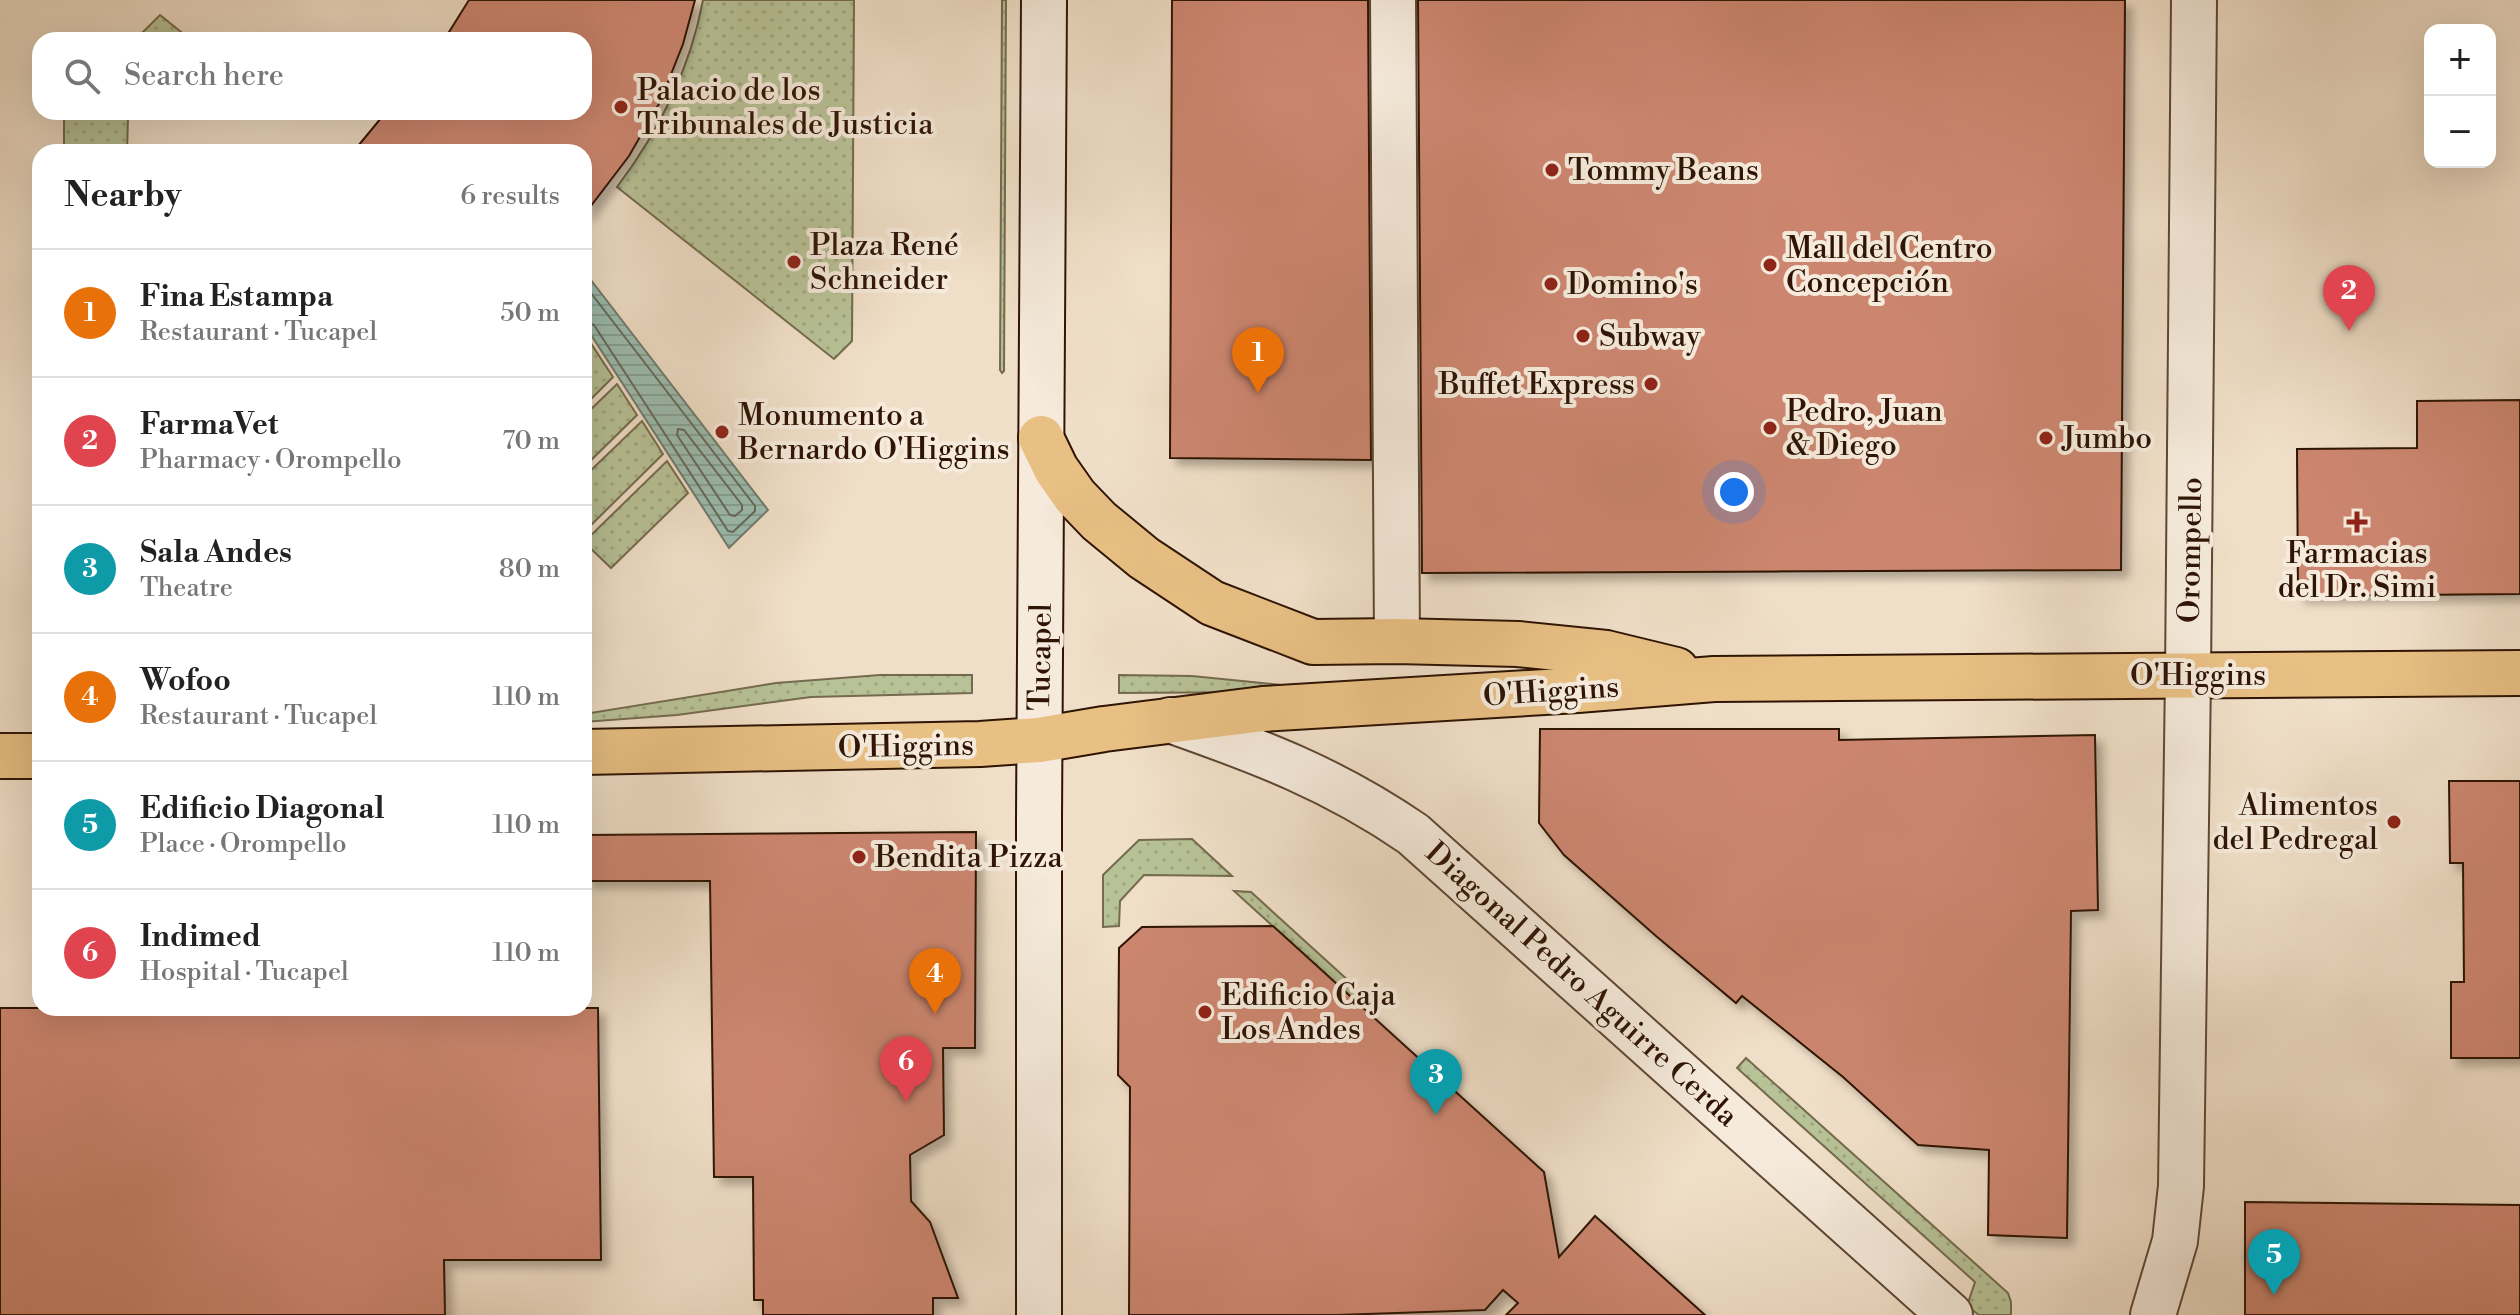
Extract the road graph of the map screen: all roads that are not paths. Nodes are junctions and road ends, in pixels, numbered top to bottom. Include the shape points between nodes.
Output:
1 (1044, 0) edge
2 (1393, 0) edge
3 (2194, 0) edge
4 (1041, 438) junction
5 (1397, 641) junction
6 (2520, 673) edge
7 (2188, 675) junction
8 (1714, 679) junction
9 (1170, 720) junction
10 (1039, 740) junction
11 (592, 752) edge
12 (0, 756) edge
13 (32, 756) edge
14 (2149, 1306) edge
15 (1039, 1315) edge
16 (1950, 1315) edge

1 - 4 street, Tucapel
2 - 5 street
3 - 7 street, Orompello
4 - 5 main road via 1056,469 1099,521 1212,603 1313,642
4 - 10 street, Tucapel
5 - 8 main road via 1606,653
6 - 7 main road, O'Higgins
7 - 8 main road, O'Higgins
7 - 14 street, Orompello via 2181,1186 2177,1227
8 - 9 main road, O'Higgins
9 - 10 main road, O'Higgins
9 - 16 street, Diagonal Pedro Aguirre Cerda via 1308,773 1413,834
10 - 11 main road, O'Higgins
10 - 15 street, Tucapel
12 - 13 main road

